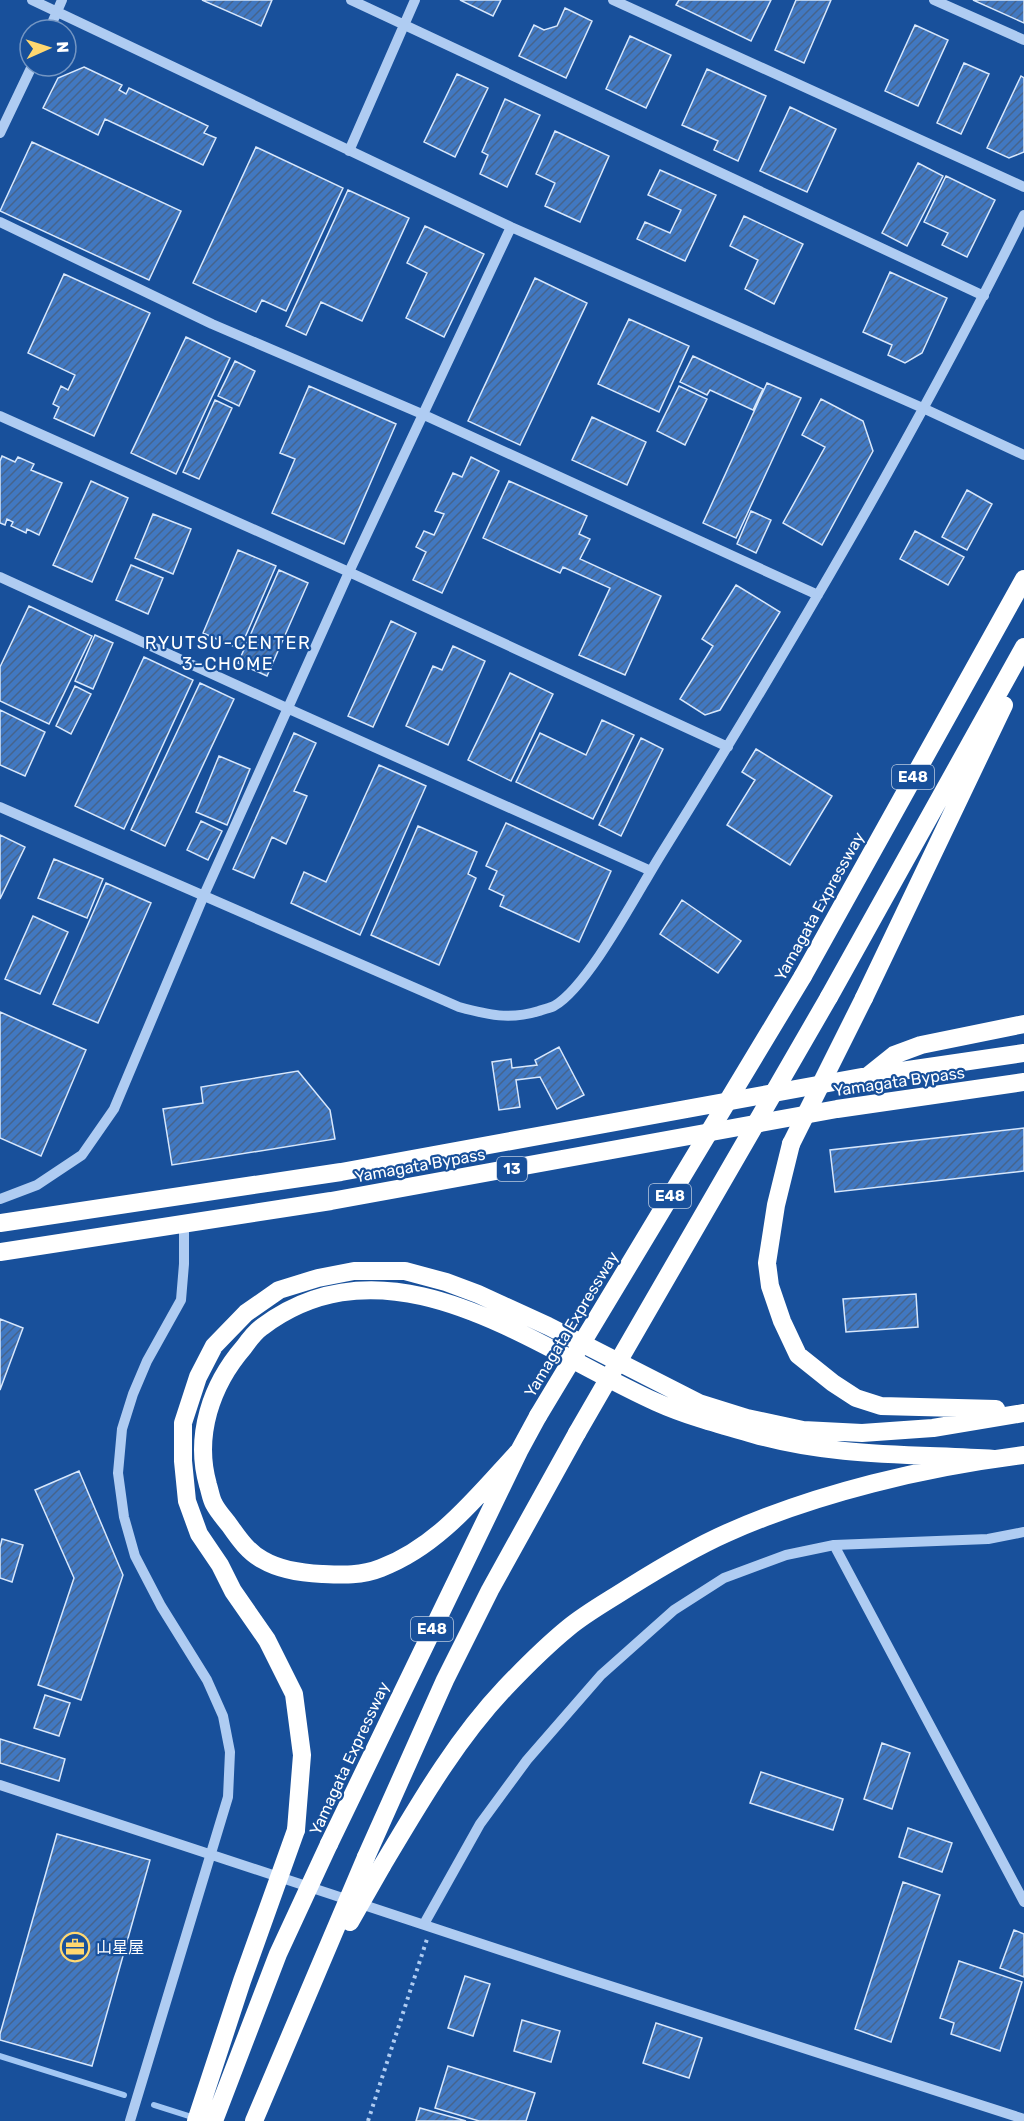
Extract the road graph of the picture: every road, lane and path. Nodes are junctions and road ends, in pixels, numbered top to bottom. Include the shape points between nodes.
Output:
1 (32, 0) edge
2 (62, 0) edge
3 (351, 0) edge
4 (415, 0) edge
5 (613, 0) edge
6 (934, 0) edge
7 (57, 12) junction
8 (54, 18) edge
9 (405, 23) junction
10 (1024, 40) edge
11 (26, 78) edge
12 (0, 133) edge
13 (349, 151) junction
14 (1024, 187) edge
15 (1024, 214) edge
16 (0, 222) edge
17 (511, 227) junction
18 (984, 296) junction
19 (925, 409) junction
20 (422, 414) junction
21 (0, 416) edge
22 (1024, 455) edge
23 (349, 572) junction
24 (0, 577) edge
25 (1024, 579) edge
26 (818, 595) junction
27 (1024, 646) edge
28 (1024, 663) edge
29 (289, 709) junction
30 (728, 747) junction
31 (0, 807) edge
32 (651, 871) junction
33 (204, 895) junction
34 (1024, 1024) edge
35 (1024, 1053) edge
36 (867, 1076) junction
37 (1024, 1082) edge
38 (1024, 1092) edge
39 (893, 1102) junction
40 (0, 1199) edge
41 (0, 1223) edge
42 (184, 1225) junction
43 (0, 1252) edge
44 (1024, 1411) edge
45 (519, 1451) junction
46 (1024, 1455) edge
47 (994, 1459) junction
48 (1024, 1532) edge
49 (834, 1545) junction
50 (0, 1785) edge
51 (210, 1853) junction
52 (374, 1862) junction
53 (1024, 1902) edge
54 (427, 1925) junction
55 (1024, 2119) edge
56 (130, 2121) edge
57 (196, 2121) edge
58 (214, 2121) edge
59 (254, 2121) edge
60 (368, 2121) edge

1 - 7 street
2 - 7 street
3 - 9 street
4 - 9 street
5 - 14 street
6 - 10 street
7 - 8 street
7 - 13 street
9 - 13 street
9 - 18 street
11 - 12 street
13 - 17 street
15 - 18 street
16 - 20 street via 212,324
17 - 19 street
17 - 20 street
18 - 19 street
19 - 22 street
19 - 26 street
20 - 23 street
20 - 26 street
21 - 23 street
23 - 29 street
23 - 30 street
24 - 29 street
25 - 45 highway, Yamagata Expressway / E48, bridge via 803,976
26 - 30 street
27 - 52 highway, E48, bridge via 829,997 490,1590 446,1680
28 - 44 highway, bridge via 791,1144 767,1263 770,1287 798,1355 856,1398 881,1406
29 - 32 street
29 - 33 street
30 - 32 street
31 - 33 street
32 - 33 street via 579,983 554,1006 522,1016 494,1016 459,1007
33 - 40 street via 114,1109 82,1155 38,1185
34 - 36 highway via 921,1045 894,1055
35 - 36 highway, Yamagata Bypass / 13
36 - 41 highway, Yamagata Bypass / 13 via 341,1172
37 - 39 highway, Yamagata Bypass / 13
38 - 39 highway
39 - 42 highway, Yamagata Bypass / 13
42 - 43 highway, Yamagata Bypass / 13
42 - 51 street via 181,1300 133,1394 122,1429 118,1473 135,1556 207,1680 223,1716 230,1752 228,1797
44 - 57 highway, bridge via 933,1428 862,1433 803,1430 747,1418 699,1403 478,1294 405,1271 354,1271 318,1278 279,1290 246,1313 214,1346 198,1377 183,1423 187,1501 199,1534 267,1640 294,1694 302,1755 296,1830
45 - 47 highway via 457,1519 415,1551 357,1576 292,1571 262,1560 241,1541 214,1503 204,1472 203,1445 207,1413 219,1382 259,1328 310,1301 368,1290 456,1305 657,1402 755,1435 812,1447 881,1454
45 - 58 highway, Yamagata Expressway / E48, bridge via 278,1954
46 - 47 highway
47 - 52 highway via 824,1496 765,1517 695,1550 596,1609 569,1627 505,1688 459,1743
48 - 49 street via 988,1539
49 - 53 street
49 - 54 street via 786,1555 724,1578 674,1610 601,1675 527,1760 480,1824
50 - 51 street
51 - 54 street
51 - 56 street
52 - 59 highway, bridge via 315,1981
54 - 55 street
54 - 60 path

